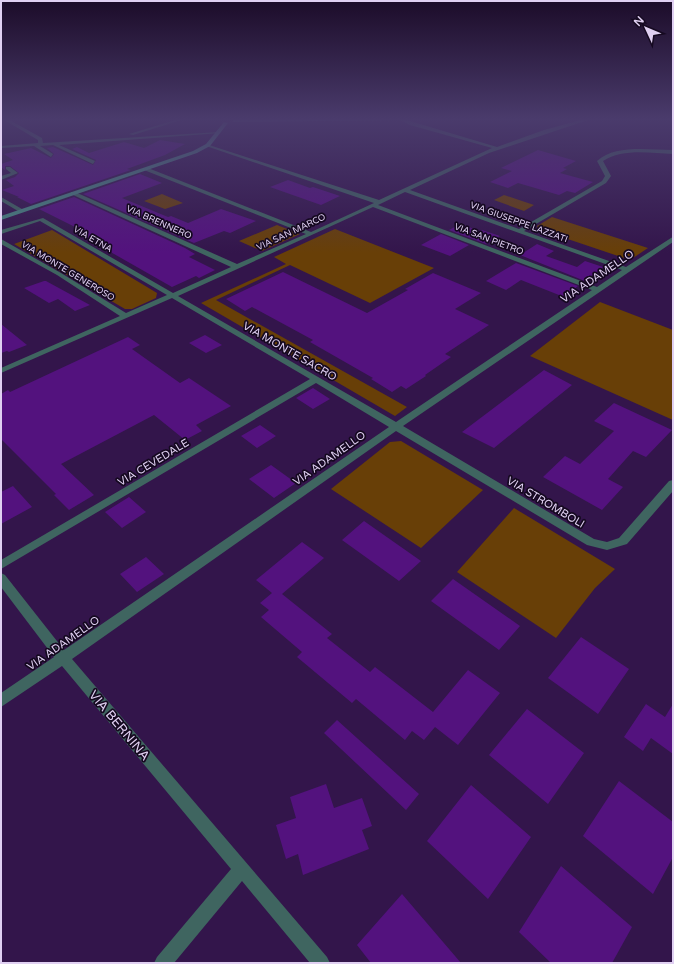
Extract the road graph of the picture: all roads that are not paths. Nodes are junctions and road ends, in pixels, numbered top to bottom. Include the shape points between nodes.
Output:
1 (163, 163) edge
2 (259, 163) edge
3 (463, 163) edge
4 (601, 163) edge
5 (8, 168) dead end
6 (146, 169) junction
7 (1, 178) edge
8 (404, 190) junction
9 (73, 193) junction
10 (1, 198) edge
11 (375, 204) junction
12 (20, 210) junction
13 (1, 217) edge
14 (1, 232) edge
15 (520, 232) junction
16 (311, 234) junction
17 (673, 239) edge
18 (1, 241) edge
19 (237, 267) junction
20 (627, 270) junction
21 (598, 290) junction
22 (173, 296) junction
23 (126, 316) junction
24 (1, 371) edge
25 (316, 379) junction
26 (395, 427) junction
27 (673, 484) edge
28 (1, 565) edge
29 (1, 578) edge
30 (63, 658) junction
31 (1, 701) edge
32 (241, 870) junction
33 (163, 963) edge
34 (321, 963) edge

1 - 6 street
2 - 11 street, VIA SAN PIETRO
3 - 8 street, VIA SAN MARCO
4 - 15 street via 608,176 604,182
5 - 7 street via 15,173
6 - 9 street
6 - 16 street
8 - 11 street, VIA SAN MARCO
8 - 15 street, VIA GIUSEPPE LAZZATI
9 - 12 street
9 - 19 street, VIA BRENNERO
10 - 12 street
11 - 16 street, VIA SAN MARCO
11 - 21 street, VIA SAN PIETRO
12 - 13 street
14 - 22 street, VIA ETNA via 41,219
15 - 20 street, VIA GIUSEPPE LAZZATI
16 - 19 street, VIA SAN MARCO
17 - 20 street, VIA ADAMELLO
18 - 23 street, VIA MONTE GENEROSO
19 - 22 street, VIA SAN MARCO
20 - 21 street, VIA ADAMELLO
21 - 26 street, VIA ADAMELLO
22 - 23 street, VIA SAN MARCO
22 - 25 street, VIA MONTE SACRO
23 - 24 street, VIA SAN MARCO
25 - 26 street, VIA MONTE SACRO
25 - 28 street, VIA CEVEDALE
26 - 27 street, VIA STROMBOLI via 591,542 607,546 623,541
26 - 30 street, VIA ADAMELLO
29 - 30 street, VIA BERNINA
30 - 31 street, VIA ADAMELLO
30 - 32 street, VIA BERNINA
32 - 33 street
32 - 34 street, VIA BERNINA

